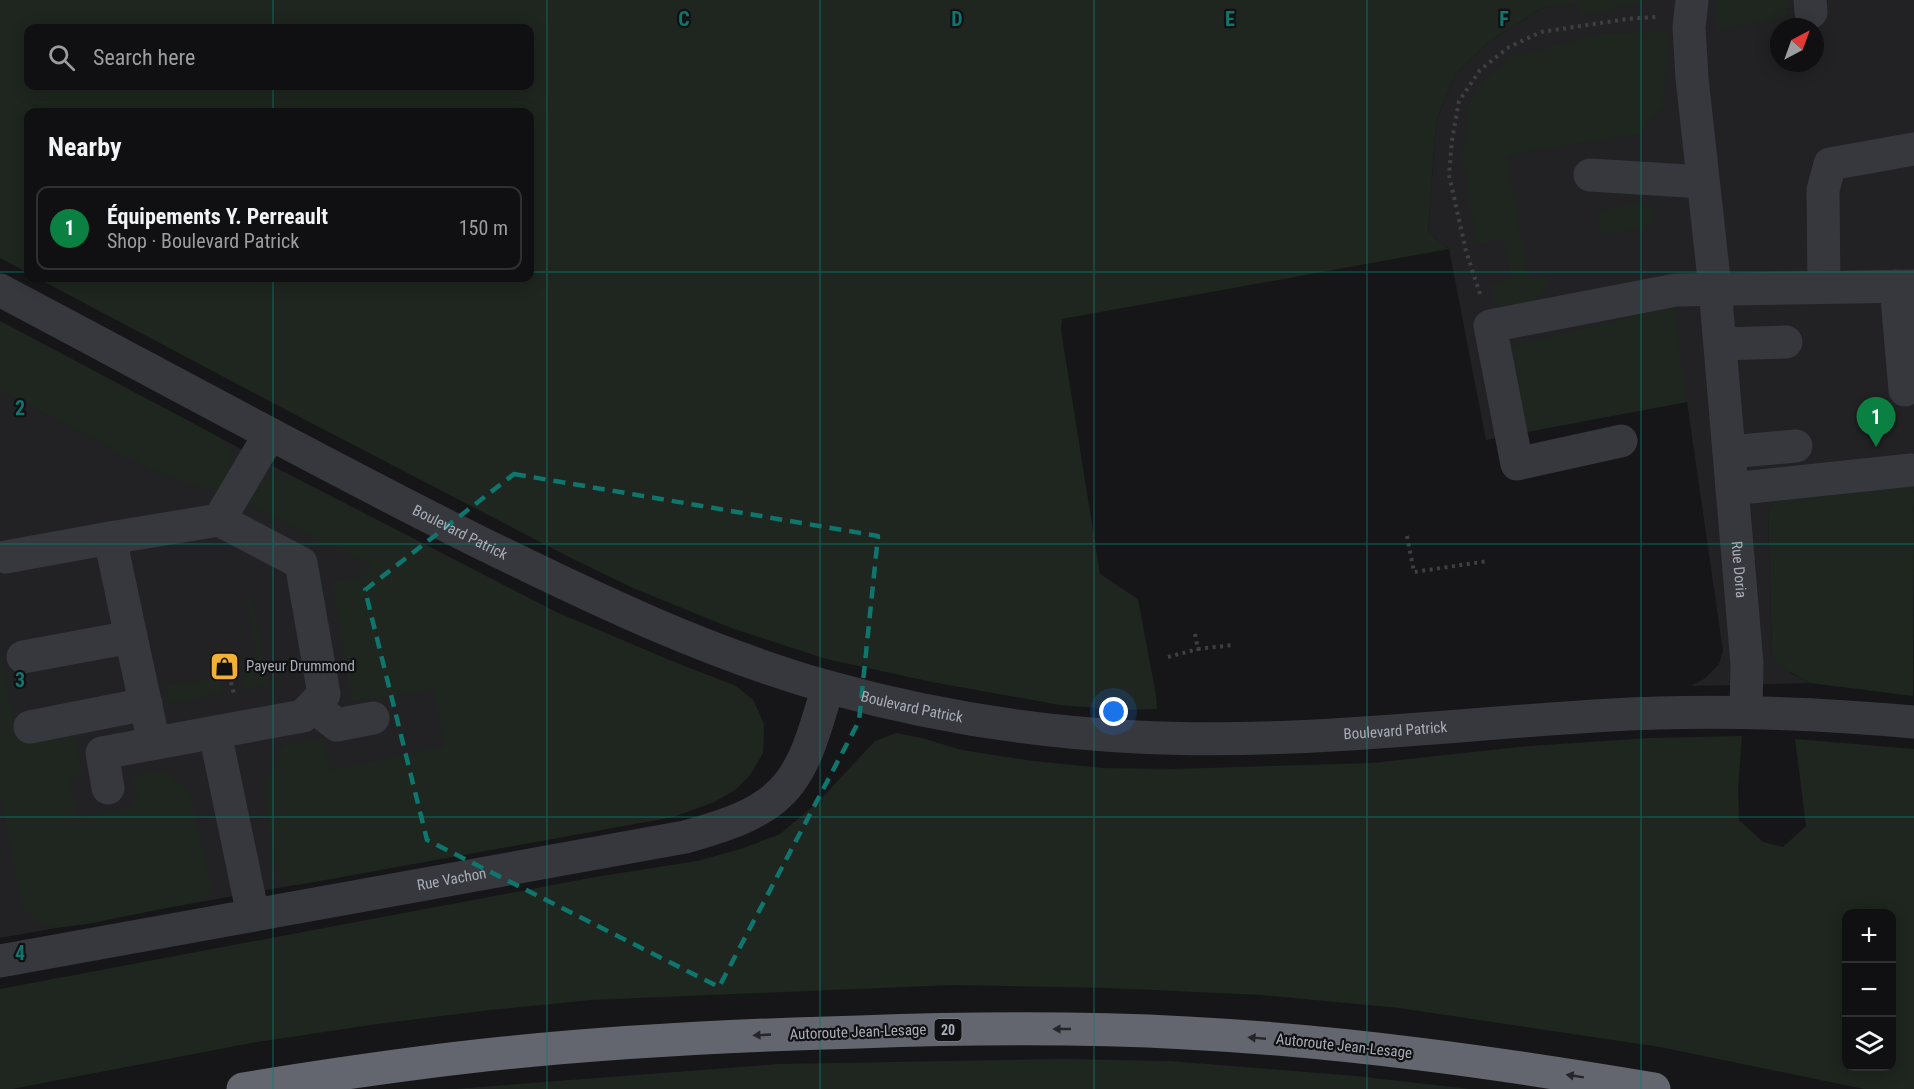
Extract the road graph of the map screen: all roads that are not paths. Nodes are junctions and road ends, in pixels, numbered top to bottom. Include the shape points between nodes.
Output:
1 (1691, 7) edge
2 (1914, 149) edge
3 (1590, 175) dead end
4 (1703, 182) junction
5 (1905, 286) edge
6 (1824, 287) junction
7 (1715, 288) junction
8 (0, 290) edge
9 (1786, 342) dead end
10 (1720, 344) junction
11 (1905, 390) dead end
12 (270, 434) junction
13 (1728, 439) junction
14 (1621, 441) dead end
15 (1796, 446) dead end
16 (1911, 470) dead end
17 (1732, 489) junction
18 (219, 520) junction
19 (110, 538) junction
20 (6, 557) dead end
21 (131, 637) junction
22 (23, 657) dead end
23 (828, 687) junction
24 (146, 704) junction
25 (313, 706) junction
26 (1746, 711) junction
27 (373, 718) dead end
28 (1914, 722) edge
29 (30, 728) dead end
30 (214, 733) junction
31 (154, 743) junction
32 (108, 789) dead end
33 (253, 915) junction
34 (0, 961) edge
35 (243, 1089) edge
36 (1654, 1089) edge

1 - 4 street, Rue Doria via 1692,78
2 - 6 street via 1836,154 1822,190
3 - 4 street
4 - 7 street, Rue Doria
5 - 6 street
5 - 11 street
6 - 7 street
7 - 10 street, Rue Doria
7 - 14 street via 1676,290 1490,326 1504,466
8 - 12 street, Boulevard Patrick
9 - 10 street
10 - 13 street, Rue Doria
12 - 18 street
12 - 23 street, Boulevard Patrick via 586,594 750,662
13 - 15 street
13 - 17 street, Rue Doria
16 - 17 street
17 - 26 street, Rue Doria via 1747,664
18 - 19 street
18 - 25 street via 301,562 324,694
19 - 20 street
19 - 21 street
21 - 22 street
21 - 24 street
23 - 26 street, Boulevard Patrick via 889,703 1008,724 1182,739 1325,735 1615,714
23 - 33 street, Rue Vachon via 806,754 790,783 771,801 729,823 685,837
24 - 29 street
24 - 31 street
25 - 27 street via 337,725
25 - 30 street via 303,716
26 - 28 street, Boulevard Patrick
30 - 31 street
30 - 33 street
31 - 32 street via 102,753
33 - 34 street, Rue Vachon
36 -> 35 highway, Autoroute Jean-Lesage / 20 via 1506,1065 1316,1043 1176,1032 1036,1029 794,1034 576,1047 424,1062

